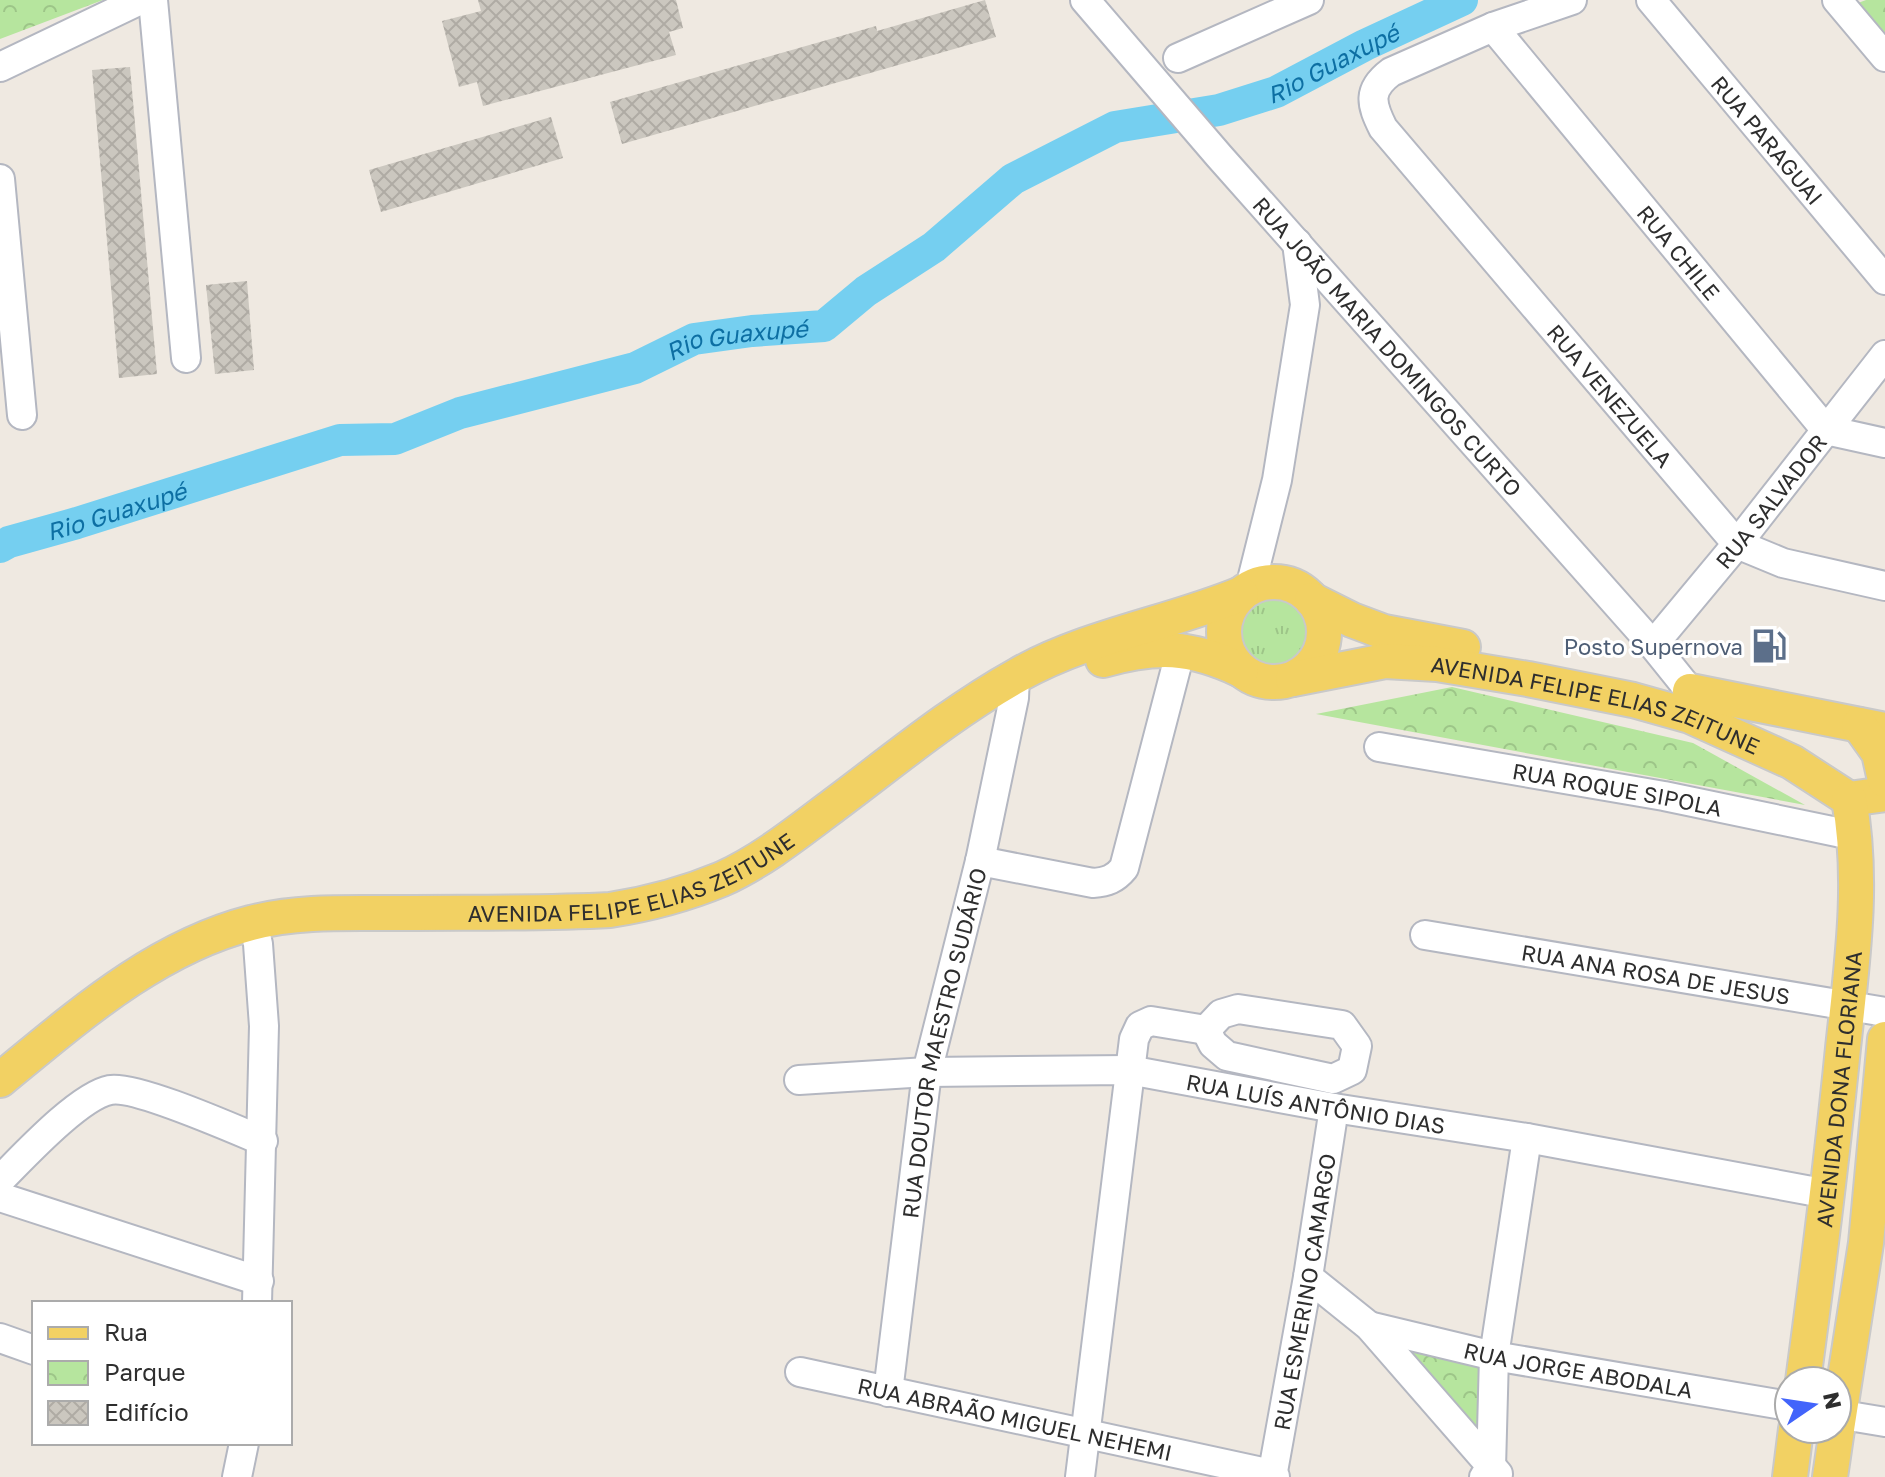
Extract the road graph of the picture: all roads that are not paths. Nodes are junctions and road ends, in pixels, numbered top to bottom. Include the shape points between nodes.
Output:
1 (140, 0) edge
2 (153, 0) edge
3 (1085, 0) edge
4 (1309, 0) edge
5 (1572, 0) edge
6 (1651, 0) edge
7 (1837, 0) edge
8 (1493, 27) junction
9 (1885, 57) edge
10 (1178, 58) dead end
11 (0, 67) edge
12 (0, 179) edge
13 (1297, 243) junction
14 (1885, 280) edge
15 (1332, 281) junction
16 (1305, 305) junction
17 (1885, 355) edge
18 (186, 358) dead end
19 (22, 415) dead end
20 (1826, 430) junction
21 (1885, 443) edge
22 (1737, 544) junction
23 (1885, 586) edge
24 (1246, 591) junction
25 (1312, 600) junction
26 (1653, 645) junction
27 (1181, 649) junction
28 (1241, 670) junction
29 (1293, 679) junction
30 (1014, 687) junction
31 (1690, 691) junction
32 (1812, 716) junction
33 (1872, 728) edge
34 (1379, 747) dead end
35 (1794, 763) junction
36 (1885, 780) edge
37 (1885, 794) edge
38 (1849, 799) junction
39 (1856, 836) junction
40 (980, 861) junction
41 (256, 933) junction
42 (1425, 935) dead end
43 (1848, 1006) junction
44 (1885, 1012) edge
45 (1206, 1030) junction
46 (1884, 1059) edge
47 (1129, 1070) junction
48 (927, 1072) junction
49 (0, 1080) edge
50 (799, 1080) dead end
51 (0, 1104) edge
52 (1334, 1108) junction
53 (1527, 1138) junction
54 (263, 1141) junction
55 (0, 1180) edge
56 (1828, 1194) junction
57 (0, 1197) edge
58 (1875, 1245) edge
59 (1308, 1277) junction
60 (258, 1292) edge
61 (1369, 1326) junction
62 (0, 1338) edge
63 (32, 1349) edge
64 (1494, 1356) junction
65 (1805, 1365) edge
66 (1850, 1365) edge
67 (800, 1372) dead end
68 (888, 1392) junction
69 (1773, 1403) edge
70 (1853, 1422) edge
71 (1885, 1422) edge
72 (1087, 1433) junction
73 (244, 1445) edge
74 (1794, 1445) edge
75 (1835, 1445) edge
76 (1492, 1474) edge
77 (1273, 1476) edge
78 (237, 1477) edge
79 (1080, 1477) edge
80 (1790, 1477) edge
81 (1830, 1477) edge

1 - 11 street
2 - 18 street
3 - 13 street, RUA JOÃO MARIA DOMINGOS CURTO
4 - 10 street
5 - 8 street
6 - 14 street, RUA PARAGUAI
7 - 9 street
8 - 20 street, RUA CHILE
8 - 22 street, RUA VENEZUELA via 1379,81 1373,102 1383,128
12 - 19 street
13 - 15 street, RUA JOÃO MARIA DOMINGOS CURTO
13 - 16 street
15 - 16 street
15 - 26 street, RUA JOÃO MARIA DOMINGOS CURTO
16 - 24 street via 1277,480
17 - 20 street, RUA SALVADOR
20 - 21 street
20 - 22 street, RUA SALVADOR
22 - 23 street, RUA VENEZUELA via 1783,563
22 - 26 street, RUA SALVADOR
24 - 25 main road via 1282,582
24 - 28 main road via 1228,611 1224,632 1229,653
24 - 30 main road, AVENIDA FELIPE ELIAS ZEITUNE via 1099,640
25 - 29 main road via 1323,620 1323,644 1312,665
25 - 31 main road, AVENIDA FELIPE ELIAS ZEITUNE via 1384,632
26 - 31 street, RUA JOÃO MARIA DOMINGOS CURTO
27 - 28 main road, AVENIDA FELIPE ELIAS ZEITUNE
27 - 30 main road, AVENIDA FELIPE ELIAS ZEITUNE via 1098,661
27 - 40 street via 1119,875 1093,883
28 - 29 main road via 1270,682
29 - 35 main road, AVENIDA FELIPE ELIAS ZEITUNE via 1385,661 1466,668 1665,708
30 - 40 street, RUA DOUTOR MAESTRO SUDÁRIO
30 - 41 main road, AVENIDA FELIPE ELIAS ZEITUNE via 896,759 773,849 694,889 610,910 329,914
31 - 32 main road, AVENIDA FELIPE ELIAS ZEITUNE
31 - 35 main road
32 - 33 main road, AVENIDA FELIPE ELIAS ZEITUNE
32 - 35 main road via 1797,743
33 - 36 main road
34 - 39 street, RUA ROQUE SIPOLA via 1664,796
35 - 38 main road, AVENIDA FELIPE ELIAS ZEITUNE
37 - 38 main road
38 - 39 main road, AVENIDA DONA FLORIANA
39 - 43 main road, AVENIDA DONA FLORIANA
40 - 48 street, RUA DOUTOR MAESTRO SUDÁRIO
41 - 49 main road, AVENIDA FELIPE ELIAS ZEITUNE via 200,942 143,971
41 - 51 main road, AVENIDA FELIPE ELIAS ZEITUNE via 125,1005
41 - 54 street via 264,1026
42 - 43 street, RUA ANA ROSA DE JESUS
43 - 44 street, RUA ANA ROSA DE JESUS
43 - 56 main road, AVENIDA DONA FLORIANA
45 - 45 street via 1221,1014 1238,1009 1342,1025 1357,1046 1356,1059 1352,1070 1333,1079 1227,1056
45 - 47 street via 1145,1023 1134,1039
46 - 58 main road, AVENIDA DONA FLORIANA
47 - 48 street, RUA LUÍS ANTÔNIO DIAS
47 - 52 street, RUA LUÍS ANTÔNIO DIAS
47 - 72 street
48 - 50 street, RUA LUÍS ANTÔNIO DIAS
48 - 68 street, RUA DOUTOR MAESTRO SUDÁRIO
52 - 53 street, RUA LUÍS ANTÔNIO DIAS
52 - 59 street, RUA ESMERINO CAMARGO
53 - 56 street, RUA LUÍS ANTÔNIO DIAS
53 - 64 street
54 - 55 street via 137,1093 111,1090 80,1107
54 - 60 street
56 - 65 main road, AVENIDA DONA FLORIANA
57 - 60 street
58 - 66 main road, AVENIDA DONA FLORIANA
59 - 61 street
59 - 77 street, RUA ESMERINO CAMARGO
61 - 64 street, RUA JORGE ABODALA
61 - 76 street
62 - 63 street
64 - 69 street, RUA JORGE ABODALA
64 - 76 street
67 - 68 street, RUA ABRAÃO MIGUEL NEHEMI
68 - 72 street, RUA ABRAÃO MIGUEL NEHEMI
70 - 71 street
72 - 77 street, RUA ABRAÃO MIGUEL NEHEMI
72 - 79 street
73 - 78 street
74 - 80 main road
75 - 81 main road, AVENIDA DONA FLORIANA

